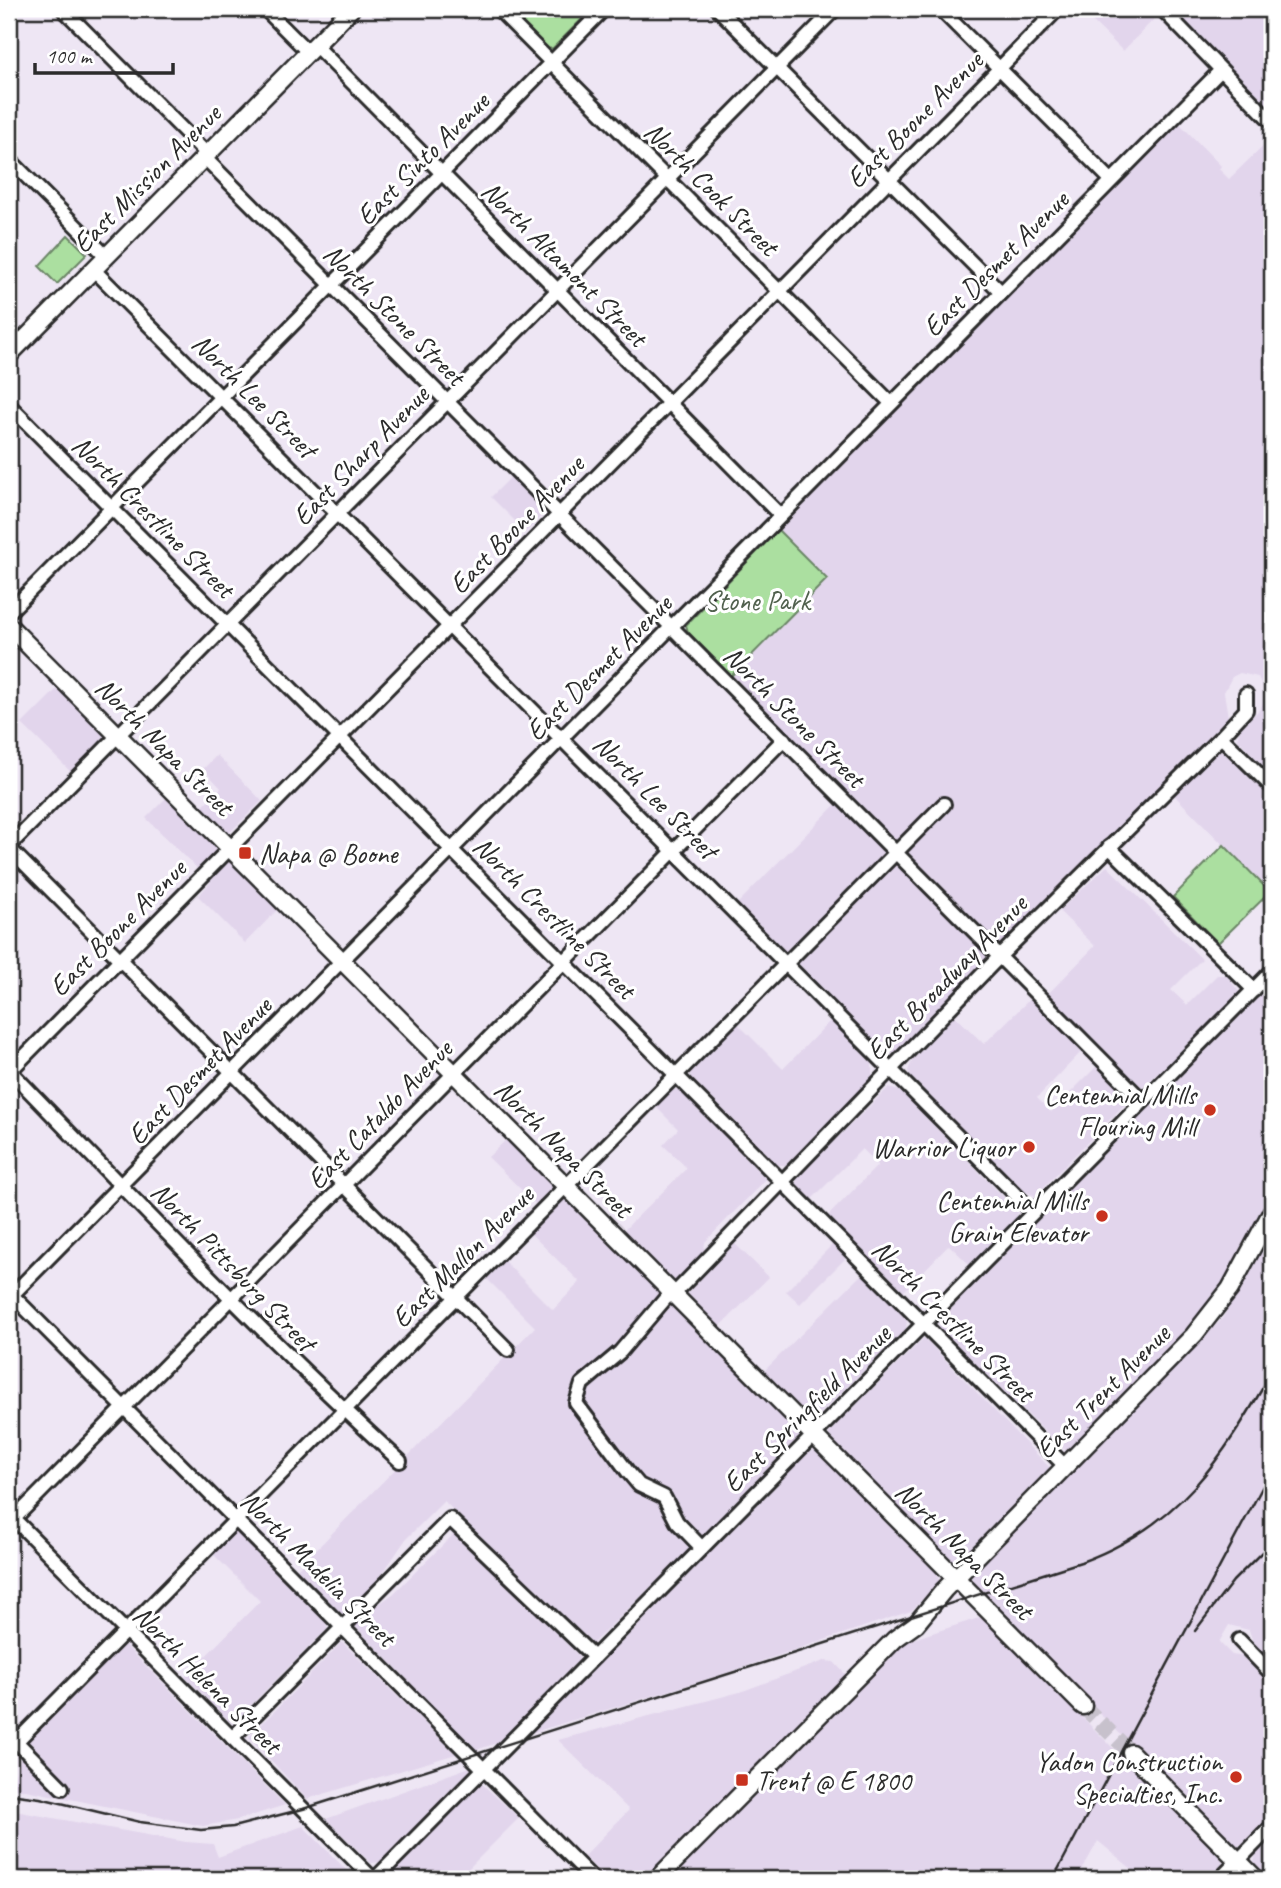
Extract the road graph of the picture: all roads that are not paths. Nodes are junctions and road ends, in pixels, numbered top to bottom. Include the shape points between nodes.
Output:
1 (63, 9) edge
2 (265, 9) edge
3 (351, 9) edge
4 (498, 9) edge
5 (604, 9) edge
6 (718, 9) edge
7 (835, 9) edge
8 (940, 9) edge
9 (1058, 9) edge
10 (1162, 9) edge
11 (311, 49) junction
12 (552, 62) junction
13 (777, 67) junction
14 (999, 69) junction
15 (1221, 70) junction
16 (1272, 122) edge
17 (205, 155) junction
18 (9, 159) edge
19 (441, 172) junction
20 (667, 178) junction
21 (889, 179) junction
22 (1111, 180) junction
23 (106, 256) junction
24 (93, 269) junction
25 (332, 285) junction
26 (556, 289) junction
27 (780, 291) junction
28 (1001, 292) junction
29 (9, 355) edge
30 (222, 396) junction
31 (447, 401) junction
32 (669, 402) junction
33 (891, 403) junction
34 (9, 405) edge
35 (111, 508) junction
36 (337, 513) junction
37 (559, 513) junction
38 (780, 516) junction
39 (9, 612) edge
40 (227, 624) junction
41 (451, 625) junction
42 (9, 626) edge
43 (672, 627) junction
44 (1246, 694) dead end
45 (118, 736) junction
46 (339, 737) junction
47 (562, 737) junction
48 (1222, 737) junction
49 (784, 739) junction
50 (1272, 788) edge
51 (944, 804) dead end
52 (9, 847) edge
53 (1109, 847) junction
54 (229, 848) junction
55 (452, 849) junction
56 (674, 850) junction
57 (895, 852) junction
58 (1000, 956) junction
59 (120, 959) junction
60 (340, 960) junction
61 (563, 962) junction
62 (785, 963) junction
63 (1272, 971) edge
64 (1254, 990) junction
65 (890, 1069) junction
66 (9, 1071) edge
67 (232, 1071) junction
68 (453, 1074) junction
69 (676, 1075) junction
70 (1143, 1101) junction
71 (782, 1182) junction
72 (121, 1185) junction
73 (344, 1186) junction
74 (565, 1186) junction
75 (1272, 1211) edge
76 (1033, 1212) junction
77 (672, 1294) junction
78 (10, 1295) edge
79 (233, 1297) junction
80 (456, 1297) junction
81 (923, 1323) junction
82 (508, 1350) dead end
83 (123, 1408) junction
84 (344, 1410) junction
85 (813, 1435) junction
86 (400, 1461) dead end
87 (1065, 1466) junction
88 (10, 1519) edge
89 (235, 1520) junction
90 (702, 1548) junction
91 (956, 1578) junction
92 (344, 1626) junction
93 (125, 1631) junction
94 (1238, 1640) dead end
95 (594, 1657) junction
96 (1272, 1674) edge
97 (1083, 1706) tunnel mouth
98 (13, 1738) edge
99 (232, 1738) junction
100 (1131, 1753) tunnel mouth
101 (484, 1769) junction
102 (62, 1788) dead end
103 (1272, 1826) edge
104 (1238, 1861) junction
105 (374, 1879) edge
106 (593, 1879) edge
107 (657, 1879) edge
108 (1220, 1879) edge
109 (1256, 1879) edge

1 - 17 street, North Stone Street
2 - 11 street, North Altamont Street
3 - 11 main road, East Mission Avenue
4 - 12 street, North Cook Street
5 - 12 street, East Sinto Avenue
6 - 13 street
7 - 13 street, East Sharp Avenue
8 - 14 street
9 - 14 street, East Boone Avenue
10 - 15 street
11 - 17 main road, East Mission Avenue
11 - 19 street, North Altamont Street
12 - 19 street, East Sinto Avenue
12 - 20 street, North Cook Street
13 - 20 street, East Sharp Avenue
13 - 21 street
14 - 21 street, East Boone Avenue
14 - 22 street
15 - 16 street
15 - 22 street, East Desmet Avenue
17 - 23 main road, East Mission Avenue
17 - 25 street, North Stone Street
18 - 23 street
19 - 25 street, East Sinto Avenue
19 - 26 street, North Altamont Street
20 - 26 street, East Sharp Avenue
20 - 27 street, North Cook Street
21 - 27 street, East Boone Avenue
21 - 28 street
22 - 28 street, East Desmet Avenue
23 - 24 main road, East Mission Avenue
24 - 29 main road, East Mission Avenue
24 - 30 street, North Lee Street
25 - 30 street, East Sinto Avenue
25 - 31 street, North Stone Street
26 - 31 street, East Sharp Avenue
26 - 32 street, North Altamont Street
27 - 32 street, East Boone Avenue
27 - 33 street, North Cook Street
28 - 33 street, East Desmet Avenue
30 - 35 street, East Sinto Avenue
30 - 36 street, North Lee Street
31 - 36 street, East Sharp Avenue
31 - 37 street, North Stone Street
32 - 37 street, East Boone Avenue
32 - 38 street, North Altamont Street
33 - 38 street, East Desmet Avenue
34 - 35 street, North Crestline Street
35 - 39 street, East Sinto Avenue
35 - 40 street, North Crestline Street
36 - 40 street, East Sharp Avenue
36 - 41 street, North Lee Street
37 - 41 street, East Boone Avenue
37 - 43 street, North Stone Street
38 - 43 street, East Desmet Avenue
40 - 45 street, East Sharp Avenue
40 - 46 street, North Crestline Street
41 - 46 street, East Boone Avenue
41 - 47 street, North Lee Street
42 - 45 main road, North Napa Street
43 - 47 street, East Desmet Avenue
43 - 49 street, North Stone Street
44 - 48 street, East Broadway Avenue via 1246,710
45 - 52 street, East Sharp Avenue
45 - 54 main road, North Napa Street
46 - 54 street, East Boone Avenue
46 - 55 street, North Crestline Street
47 - 55 street, East Desmet Avenue
47 - 56 street, North Lee Street
48 - 50 street
48 - 53 street, East Broadway Avenue
49 - 56 street, East Cataldo Avenue
49 - 57 street, North Stone Street
51 - 57 street, East Mallon Avenue
52 - 59 street
53 - 58 street, East Broadway Avenue
53 - 64 street
54 - 59 street, East Boone Avenue
54 - 60 main road, North Napa Street
55 - 60 street, East Desmet Avenue
55 - 61 street, North Crestline Street
56 - 61 street, East Cataldo Avenue
56 - 62 street, North Lee Street
57 - 58 street, North Stone Street
57 - 62 street, East Mallon Avenue
58 - 65 street, East Broadway Avenue
58 - 70 street, North Stone Street
59 - 66 street, East Boone Avenue
59 - 67 street
60 - 67 street, East Desmet Avenue
60 - 68 main road, North Napa Street
61 - 68 street, East Cataldo Avenue
61 - 69 street, North Crestline Street
62 - 65 street, North Lee Street
62 - 69 street, East Mallon Avenue
63 - 64 street, East Springfield Avenue
64 - 70 street, East Springfield Avenue
65 - 71 street, East Broadway Avenue
65 - 76 street, North Lee Street
66 - 72 street, North Pittsburg Street
67 - 72 street, East Desmet Avenue
67 - 73 street
68 - 73 street, East Cataldo Avenue
68 - 74 main road, North Napa Street
69 - 71 street, North Crestline Street
69 - 74 street, East Mallon Avenue
70 - 76 street, East Springfield Avenue
71 - 77 street, East Broadway Avenue
71 - 81 street, North Crestline Street
72 - 78 street, East Desmet Avenue
72 - 79 street, North Pittsburg Street
73 - 79 street, East Cataldo Avenue
73 - 80 street
74 - 77 main road, North Napa Street
74 - 80 street, East Mallon Avenue
75 - 87 main road, East Trent Avenue via 1211,1316
76 - 81 street, East Springfield Avenue
77 - 85 main road, North Napa Street
77 - 90 street, East Broadway Avenue via 620,1352 582,1384 576,1403 628,1472 646,1490 664,1497 677,1522
78 - 83 street, North Madelia Street
79 - 83 street, East Cataldo Avenue
79 - 84 street, North Pittsburg Street via 278,1348
80 - 82 street
80 - 84 street, East Mallon Avenue
81 - 85 street, East Springfield Avenue
81 - 87 street, North Crestline Street
83 - 88 street, East Cataldo Avenue
83 - 89 street, North Madelia Street
84 - 86 street, North Pittsburg Street
84 - 89 street, East Mallon Avenue
85 - 90 street, East Springfield Avenue
85 - 91 main road, North Napa Street
87 - 91 main road, East Trent Avenue
88 - 93 street, North Helena Street
89 - 92 street, North Madelia Street
89 - 93 street, East Mallon Avenue
90 - 95 street, East Springfield Avenue
91 - 97 main road, North Napa Street
91 - 107 main road, East Trent Avenue via 916,1624 895,1639
92 - 95 street via 450,1519
92 - 99 street
92 - 101 street, North Madelia Street
93 - 98 street, East Mallon Avenue
93 - 99 street, North Helena Street
94 - 96 street
95 - 101 street, East Springfield Avenue
98 - 102 street
99 - 105 street, North Helena Street
100 - 104 main road
101 - 105 street, East Springfield Avenue
101 - 106 street, North Madelia Street
103 - 104 street
104 - 108 street
104 - 109 main road

